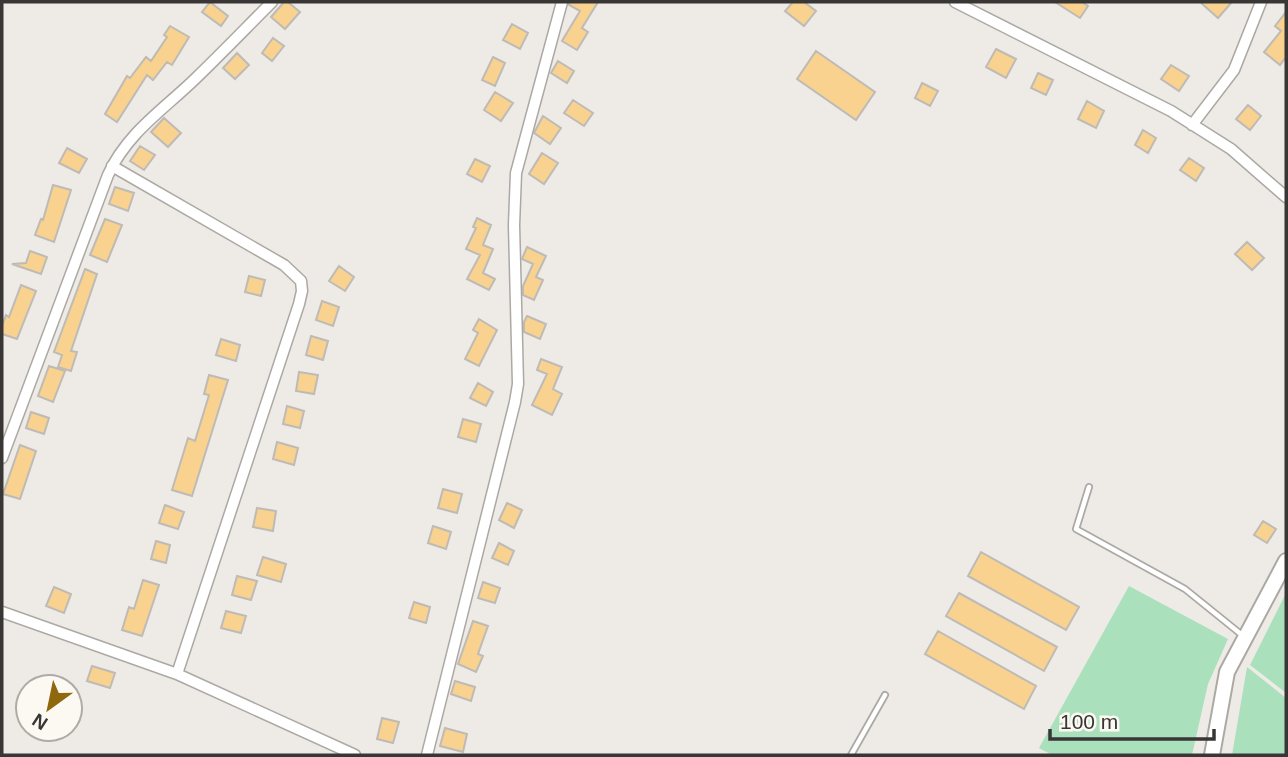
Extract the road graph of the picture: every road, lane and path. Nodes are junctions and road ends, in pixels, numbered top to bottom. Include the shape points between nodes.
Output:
1 (272, 2) edge
2 (562, 2) edge
3 (955, 2) edge
4 (1261, 2) edge
5 (969, 6) edge
6 (1192, 125) junction
7 (112, 166) junction
8 (1286, 197) edge
9 (2, 458) edge
10 (1089, 487) dead end
11 (1286, 561) edge
12 (2, 612) edge
13 (1245, 638) junction
14 (177, 674) junction
15 (886, 695) dead end
16 (355, 755) edge
17 (427, 755) edge
18 (851, 755) edge
19 (1212, 755) edge

1 - 7 street via 141,127
2 - 17 street via 516,173 515,402
3 - 5 street
4 - 6 street via 1234,70
5 - 6 street
6 - 8 street via 1231,149
7 - 9 street
7 - 14 street via 284,265 301,281 299,304
10 - 13 lane via 1076,529 1185,589
11 - 13 street
12 - 14 street
13 - 19 street via 1227,672
14 - 16 street
15 - 18 lane

